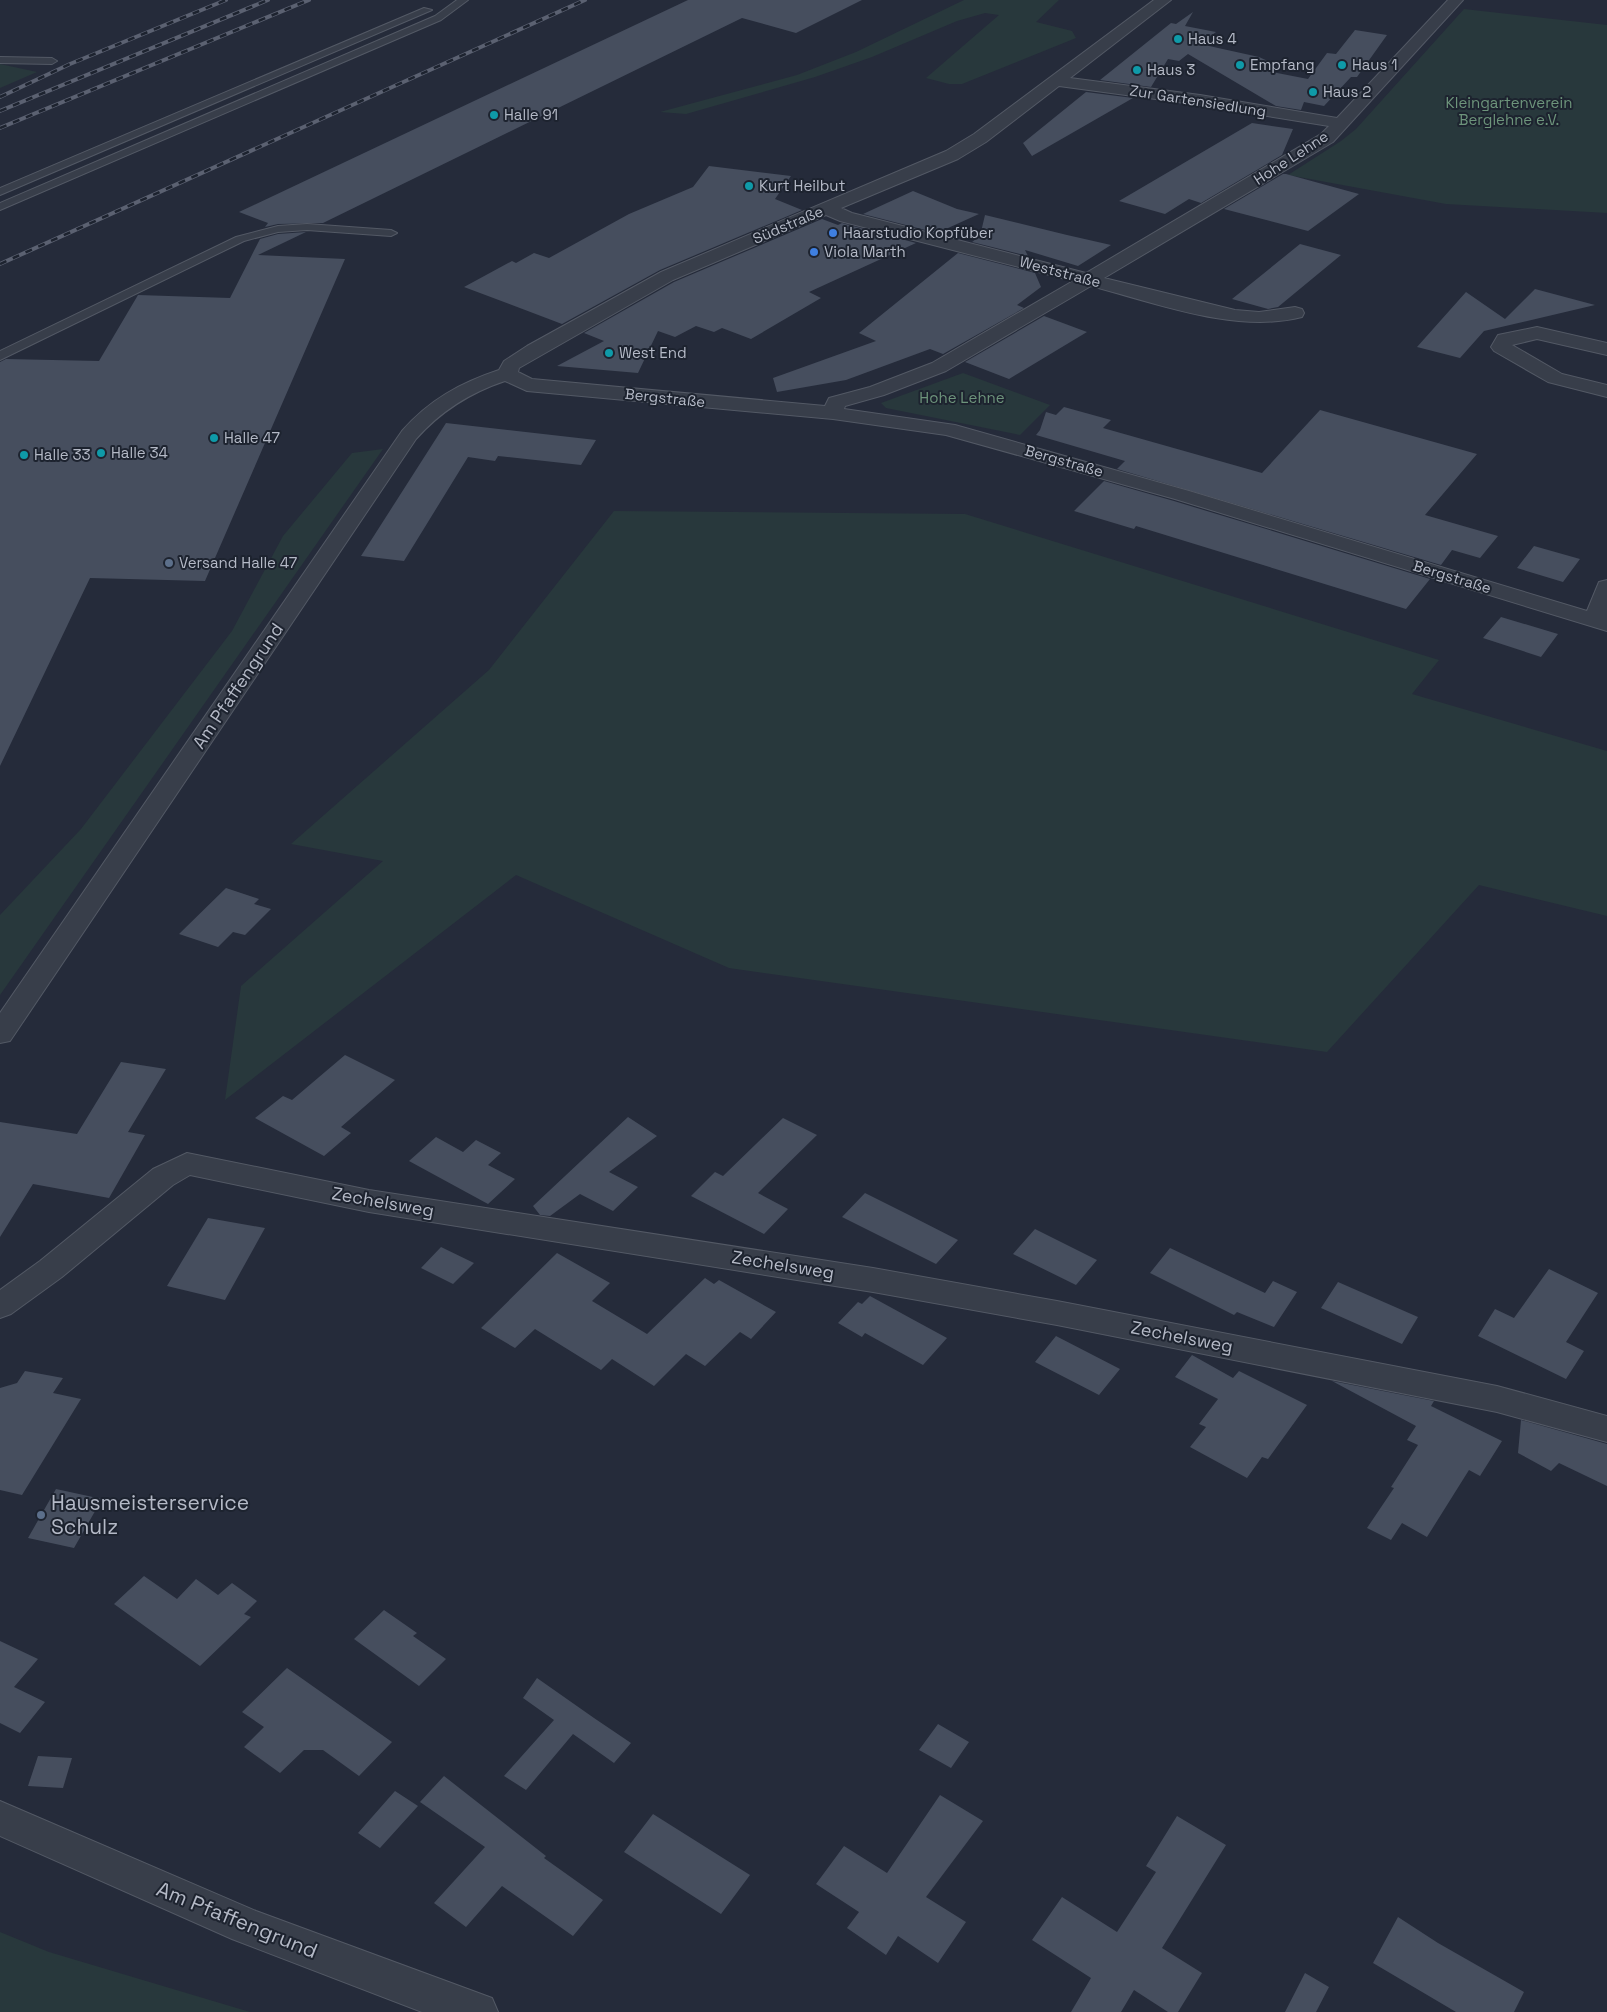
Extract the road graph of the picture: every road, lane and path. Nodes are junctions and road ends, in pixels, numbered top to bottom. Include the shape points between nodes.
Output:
1 (450, 0) edge
2 (463, 0) edge
3 (1164, 0) edge
4 (1456, 0) edge
5 (0, 60) edge
6 (52, 61) dead end
7 (1056, 81) junction
8 (1339, 123) junction
9 (0, 192) edge
10 (0, 207) edge
11 (828, 208) junction
12 (391, 233) dead end
13 (1087, 279) junction
14 (1295, 313) dead end
15 (1607, 349) edge
16 (0, 356) edge
17 (507, 374) junction
18 (1607, 391) edge
19 (833, 413) junction
20 (1607, 587) edge
21 (1601, 622) edge
22 (0, 1034) edge
23 (0, 1306) edge
24 (1607, 1429) edge
25 (0, 1818) edge
26 (478, 2012) edge

1 - 9 lane
2 - 10 lane via 438,18
3 - 7 street, Südstraße
4 - 8 street, Hohe Lehne
5 - 6 lane
7 - 8 street, Zur Gartensiedlung
7 - 11 street, Südstraße via 952,155
8 - 13 street, Hohe Lehne via 1327,138
11 - 13 street, Weststraße via 846,217
11 - 17 street, Südstraße via 667,276 534,350 511,365
12 - 16 lane via 307,227 278,229 240,239
13 - 14 street, Weststraße via 1249,319 1277,319
13 - 19 street, Hohe Lehne via 1000,334 939,367 877,391 836,402
15 - 18 street via 1537,333 1505,339 1501,347 1555,378
17 - 19 street, Bergstraße via 527,384
17 - 22 street, Am Pfaffengrund via 472,384 445,400 409,435
19 - 21 street, Bergstraße via 948,429 993,440
20 - 21 street
23 - 24 street, Zechelsweg via 51,1269 163,1177 187,1164 369,1201 863,1278 1066,1315 1497,1399
25 - 26 street, Am Pfaffengrund via 246,1926

